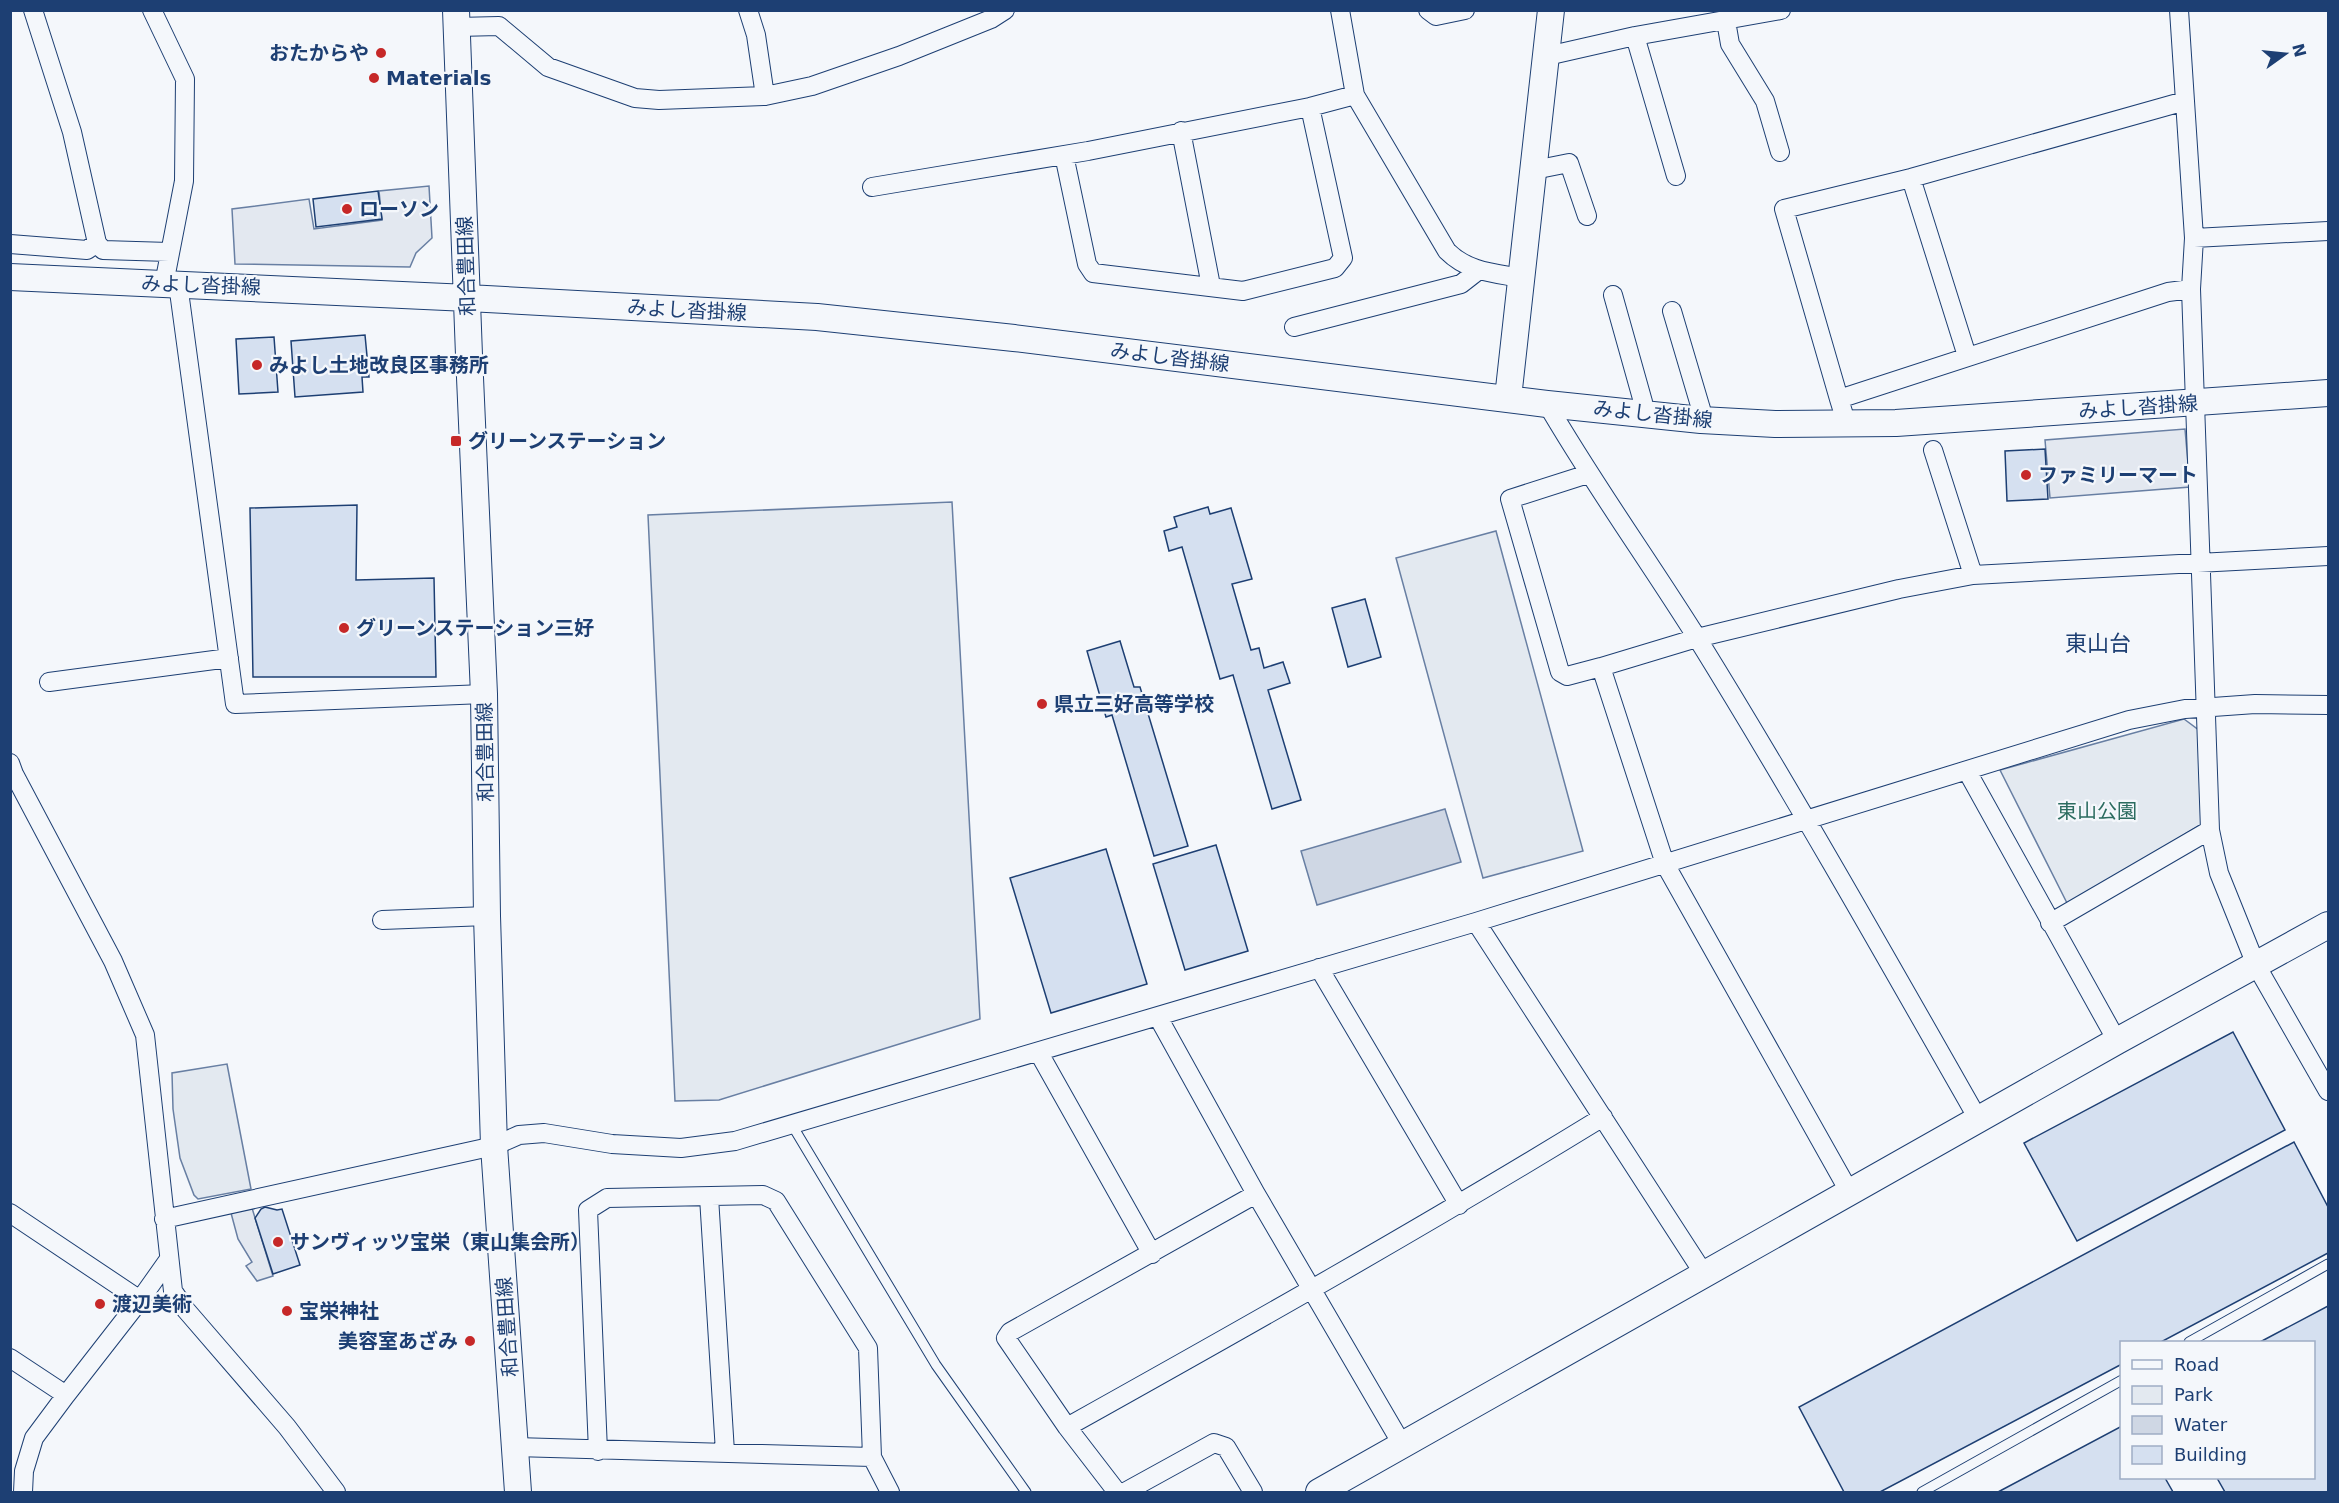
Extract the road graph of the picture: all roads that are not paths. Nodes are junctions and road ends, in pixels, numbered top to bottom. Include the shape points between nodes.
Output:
1 (33, 10) edge
2 (152, 10) edge
3 (748, 10) edge
4 (1005, 10) edge
5 (1340, 10) edge
6 (1428, 10) edge
7 (1465, 10) edge
8 (1551, 10) edge
9 (1782, 10) edge
10 (2179, 10) edge
11 (457, 19) edge
12 (1726, 21) junction
13 (1635, 36) junction
14 (1547, 56) junction
15 (1356, 94) junction
16 (765, 96) junction
17 (2185, 101) junction
18 (1310, 106) junction
19 (1181, 131) junction
20 (1780, 152) dead end
21 (1064, 155) junction
22 (1534, 170) junction
23 (1676, 176) dead end
24 (1911, 177) junction
25 (872, 187) dead end
26 (1587, 216) dead end
27 (2328, 231) edge
28 (2194, 238) junction
29 (97, 243) junction
30 (10, 244) edge
31 (169, 252) junction
32 (1479, 270) junction
33 (10, 277) edge
34 (1521, 278) junction
35 (171, 284) junction
36 (1210, 286) junction
37 (2191, 289) junction
38 (1613, 295) dead end
39 (468, 298) junction
40 (1672, 311) dead end
41 (1294, 327) dead end
42 (1967, 356) junction
43 (2328, 393) edge
44 (1508, 398) junction
45 (1839, 399) junction
46 (2195, 403) junction
47 (1547, 404) junction
48 (1640, 414) junction
49 (1701, 420) junction
50 (1842, 425) junction
51 (1933, 450) dead end
52 (1588, 474) junction
53 (2328, 556) edge
54 (2201, 564) junction
55 (1973, 575) junction
56 (1697, 638) junction
57 (229, 658) junction
58 (1601, 667) junction
59 (49, 682) dead end
60 (484, 694) junction
61 (2328, 705) edge
62 (2207, 707) junction
63 (12, 771) edge
64 (1967, 771) junction
65 (1808, 821) junction
66 (2210, 830) junction
67 (1665, 864) junction
68 (487, 916) junction
69 (382, 920) dead end
70 (1476, 922) junction
71 (2050, 923) junction
72 (2328, 925) edge
73 (2256, 965) junction
74 (1319, 968) junction
75 (1158, 1017) junction
76 (2117, 1041) junction
77 (1039, 1053) junction
78 (2328, 1091) edge
79 (1603, 1117) junction
80 (1978, 1119) junction
81 (792, 1125) junction
82 (494, 1146) junction
83 (1850, 1193) junction
84 (1256, 1194) junction
85 (709, 1197) junction
86 (1459, 1205) junction
87 (10, 1213) edge
88 (164, 1219) junction
89 (1152, 1254) junction
90 (169, 1259) junction
91 (2328, 1264) edge
92 (1704, 1274) junction
93 (1312, 1290) junction
94 (140, 1300) junction
95 (2191, 1341) edge
96 (10, 1358) edge
97 (2120, 1381) edge
98 (66, 1395) junction
99 (1067, 1427) junction
100 (1403, 1446) junction
101 (515, 1448) junction
102 (598, 1451) junction
103 (725, 1452) junction
104 (872, 1457) junction
105 (23, 1492) edge
106 (336, 1492) edge
107 (518, 1492) edge
108 (890, 1492) edge
109 (1026, 1492) edge
110 (1117, 1492) edge
111 (1125, 1492) edge
112 (1253, 1492) edge
113 (1319, 1492) edge
114 (1922, 1492) edge

1 - 29 street via 72,132
2 - 31 street via 185,78 184,181
3 - 16 street via 756,35
4 - 16 street via 899,56 812,86
5 - 15 street
6 - 7 street via 1436,16
8 - 14 main road
9 - 12 street
10 - 17 street
11 - 16 street via 499,26 548,67 634,98
11 - 39 main road, 和合豊田線
12 - 13 street
12 - 20 street via 1730,44 1765,101
13 - 14 street
13 - 23 street
14 - 22 main road
15 - 18 street
15 - 32 street via 1447,252 1458,262
17 - 24 street
17 - 28 street
18 - 19 street
18 - 36 street via 1343,258 1341,264 1243,291
19 - 21 street
19 - 36 street
21 - 25 street
21 - 36 street via 1087,264 1093,273
22 - 26 street via 1569,163
22 - 34 main road
24 - 42 street
24 - 45 street via 1784,209
27 - 28 street
28 - 37 street
29 - 30 street via 87,250
29 - 31 street via 103,250
31 - 35 street
32 - 34 street
32 - 41 street via 1461,284
33 - 35 main road, みよし沓掛線
34 - 44 main road
35 - 39 main road, みよし沓掛線
35 - 57 street
37 - 42 street via 2169,292
37 - 46 street
38 - 48 street via 1643,402
39 - 44 main road, みよし沓掛線 via 817,317
39 - 60 main road, 和合豊田線
40 - 49 street
42 - 45 street
43 - 46 main road, みよし沓掛線
44 - 47 main road, みよし沓掛線
45 - 50 street
46 - 50 main road, みよし沓掛線
46 - 54 street
47 - 48 main road, みよし沓掛線
47 - 52 street
48 - 49 main road, みよし沓掛線
49 - 50 main road, みよし沓掛線
51 - 55 street
52 - 56 street
52 - 58 street via 1510,499 1560,672 1567,676
53 - 54 street
54 - 55 street
54 - 62 street
55 - 56 street
56 - 58 street
56 - 65 street
57 - 59 street
57 - 60 street via 235,704
58 - 67 street
60 - 68 main road, 和合豊田線
61 - 62 street
62 - 64 street via 2129,720
62 - 66 street
63 - 88 street via 113,961 145,1035
64 - 65 street
64 - 71 street
65 - 67 street
65 - 80 street
66 - 71 street
66 - 73 street via 2219,873
67 - 70 street
67 - 83 street
68 - 69 street
68 - 82 main road, 和合豊田線
70 - 74 street
70 - 79 street
71 - 76 street
72 - 73 main road
73 - 76 main road
73 - 78 street
74 - 75 street
74 - 86 street
75 - 77 street
75 - 84 street
76 - 80 main road
77 - 81 street
77 - 89 street
79 - 86 street
79 - 92 street
80 - 83 main road
81 - 82 street via 735,1141 681,1148 612,1144 544,1133 519,1135
81 - 109 lane via 936,1365
82 - 88 street
82 - 101 main road, 和合豊田線
83 - 92 main road
84 - 89 street
84 - 93 street
85 - 102 street via 608,1198 588,1210
85 - 103 street
85 - 104 street via 763,1195 776,1201 868,1348
86 - 93 street
87 - 94 street
88 - 90 street
89 - 99 street via 1010,1332 1006,1338
90 - 94 street
90 - 106 street via 173,1291 186,1310 287,1427
91 - 95 lane
92 - 100 main road
93 - 99 street
93 - 100 street
94 - 98 street
96 - 98 street
97 - 114 lane
98 - 105 street via 34,1438 24,1471
99 - 110 street
100 - 113 main road
101 - 102 street
101 - 107 main road, 和合豊田線
102 - 103 street
103 - 104 street
104 - 108 street
111 - 112 street via 1214,1443 1226,1447

